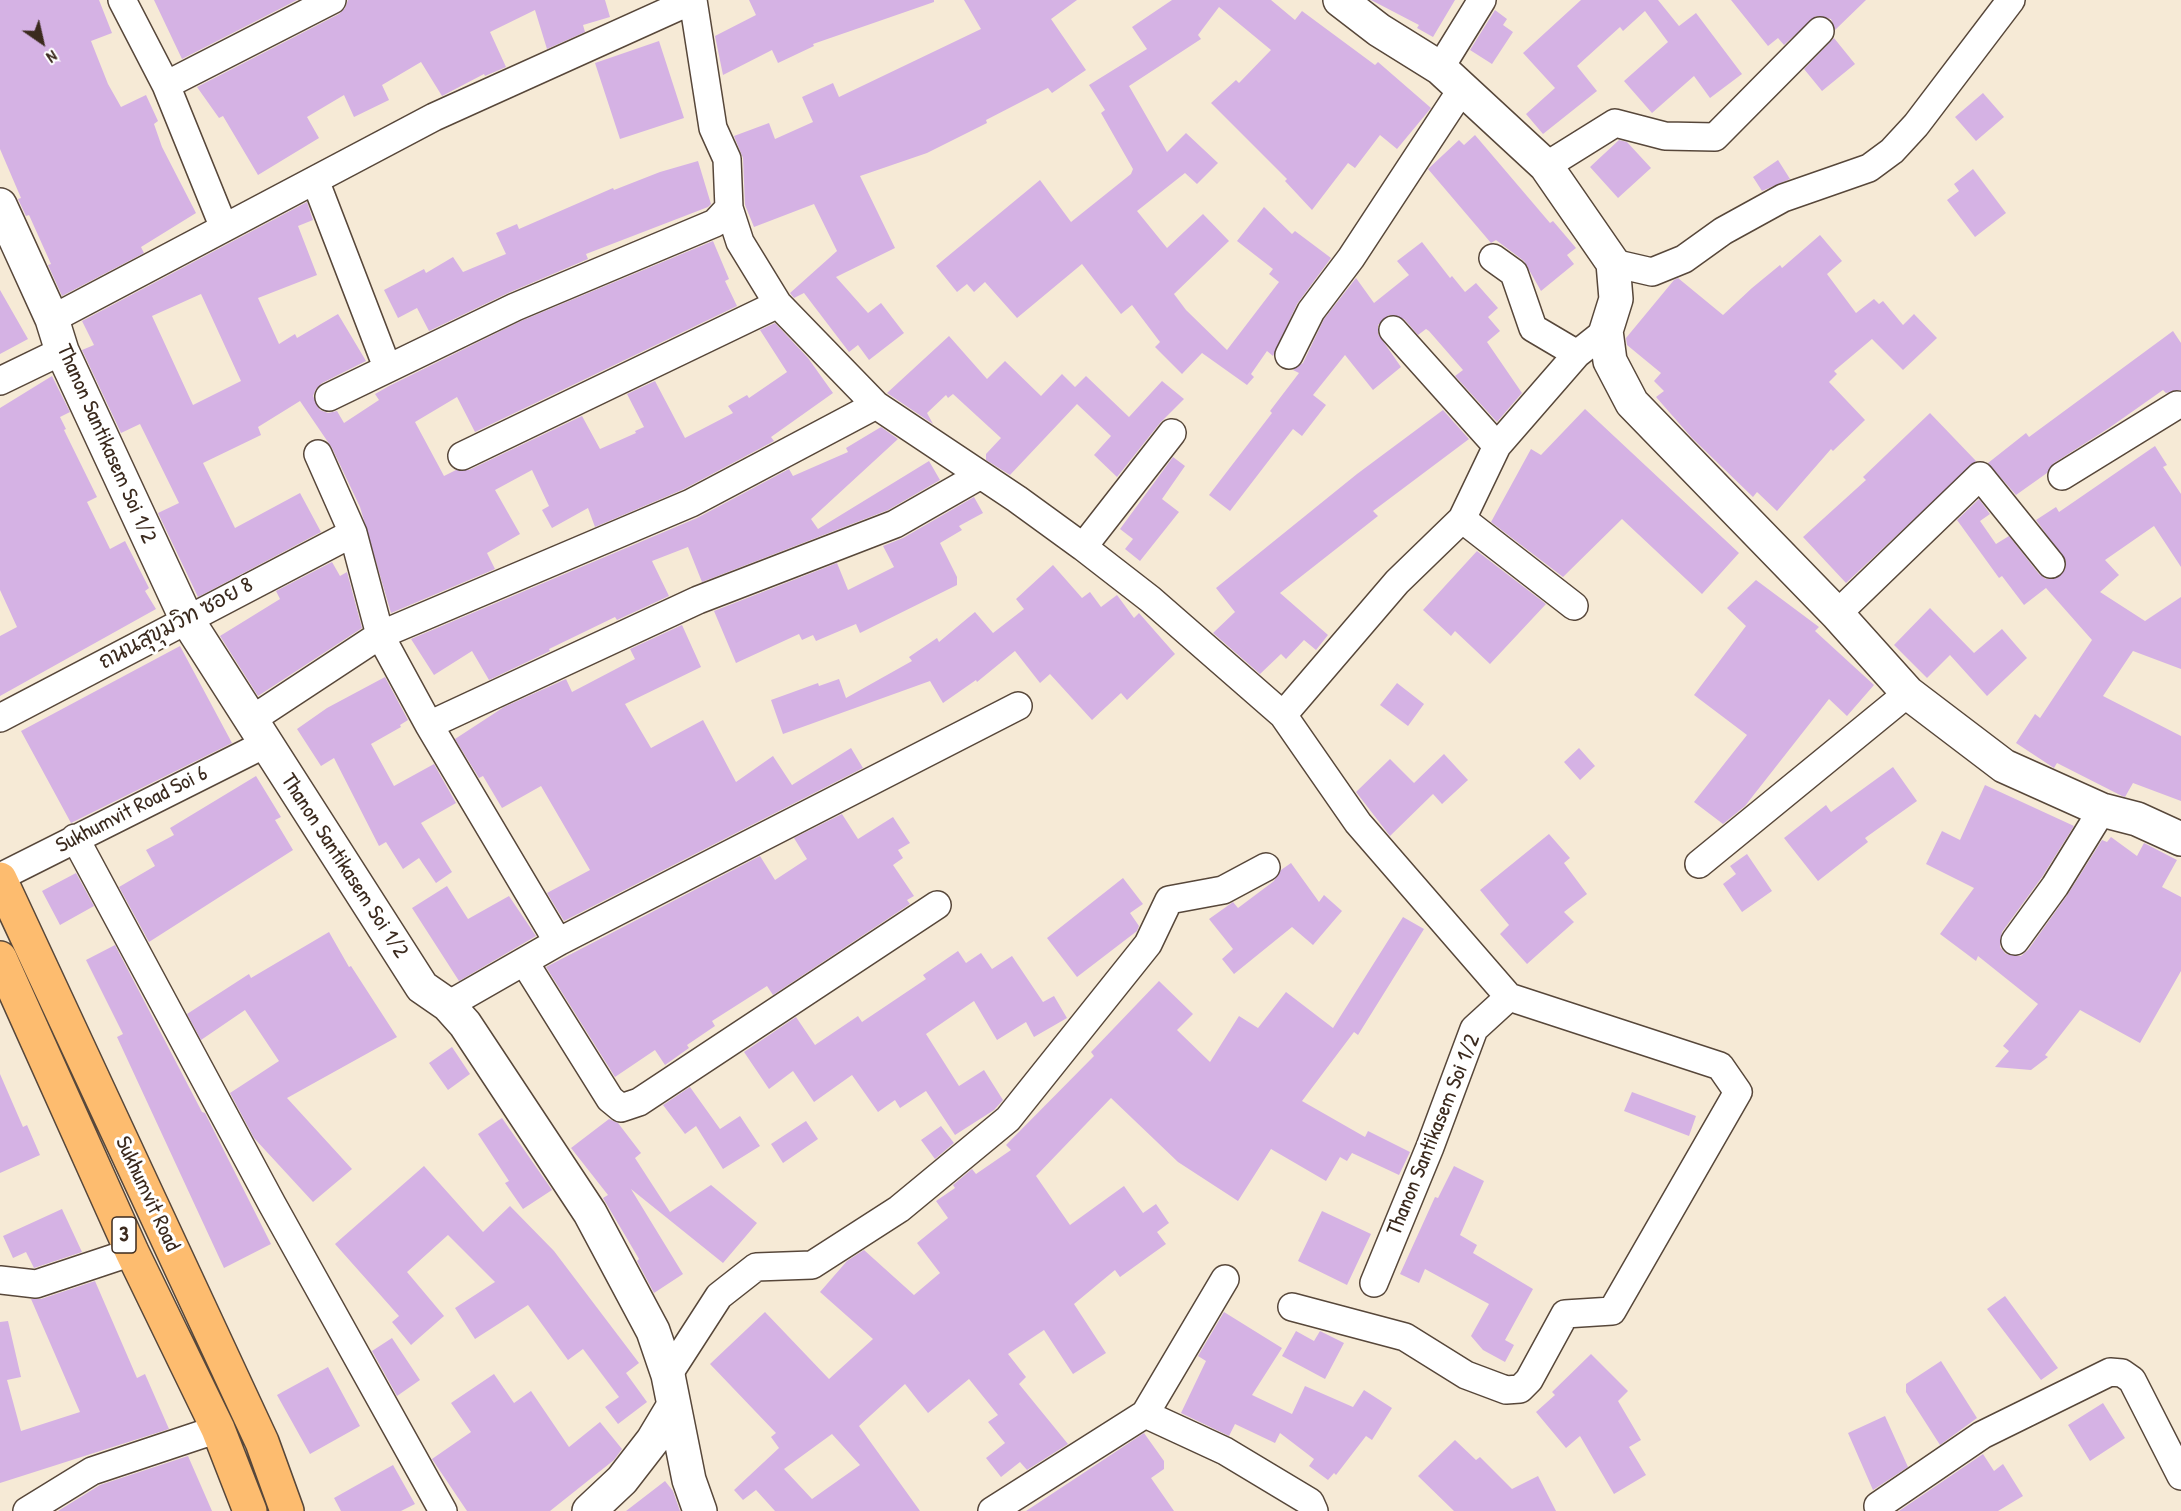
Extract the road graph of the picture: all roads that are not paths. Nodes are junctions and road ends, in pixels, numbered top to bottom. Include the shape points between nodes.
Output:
1 (122, 0) edge
2 (332, 0) edge
3 (1340, 0) edge
4 (1482, 0) edge
5 (2011, 0) edge
6 (1820, 31) dead end
7 (1451, 78) junction
8 (166, 85) junction
9 (1546, 166) junction
10 (315, 180) junction
11 (0, 205) edge
12 (729, 208) junction
13 (224, 228) junction
14 (1494, 258) dead end
15 (1613, 263) junction
16 (778, 304) junction
17 (52, 319) junction
18 (1393, 330) dead end
19 (1606, 331) junction
20 (62, 351) junction
21 (1577, 354) junction
22 (1289, 355) dead end
23 (387, 368) junction
24 (0, 381) edge
25 (329, 397) dead end
26 (876, 405) junction
27 (2180, 406) edge
28 (1172, 433) dead end
29 (1497, 446) junction
30 (318, 454) dead end
31 (462, 456) dead end
32 (979, 476) junction
33 (2062, 476) dead end
34 (1462, 519) junction
35 (354, 533) junction
36 (1083, 547) junction
37 (2051, 564) dead end
38 (1574, 606) dead end
39 (1837, 614) junction
40 (186, 618) junction
41 (380, 634) junction
42 (1908, 693) junction
43 (1018, 706) dead end
44 (1283, 715) junction
45 (0, 718) edge
46 (429, 725) junction
47 (258, 732) junction
48 (2102, 810) junction
49 (75, 838) junction
50 (2181, 839) edge
51 (1699, 864) dead end
52 (1266, 867) dead end
53 (0, 878) edge
54 (936, 905) dead end
55 (2015, 940) dead end
56 (558, 942) junction
57 (0, 958) edge
58 (525, 963) junction
59 (1509, 997) junction
60 (448, 1005) junction
61 (132, 1252) junction
62 (0, 1280) edge
63 (1225, 1280) dead end
64 (1374, 1283) dead end
65 (1292, 1307) dead end
66 (671, 1390) junction
67 (1145, 1414) junction
68 (218, 1430) junction
69 (2181, 1476) edge
70 (1878, 1506) dead end
71 (27, 1511) edge
72 (250, 1511) edge
73 (287, 1511) edge
74 (443, 1511) edge
75 (589, 1511) edge
76 (700, 1511) edge
77 (993, 1511) edge
78 (1314, 1511) edge

1 - 8 street
2 - 8 street
3 - 7 street
4 - 7 street
5 - 15 street via 1916,125 1869,168 1783,198 1684,259 1652,272
6 - 9 street via 1715,137 1665,136 1615,123
7 - 9 street
7 - 22 street via 1351,258 1311,311
8 - 13 street
9 - 15 street
10 - 12 street via 434,117 693,0 713,128 727,159
10 - 13 street
10 - 23 street
11 - 17 street, Thanon Santikasem Soi 1/2
12 - 16 street via 740,242
12 - 23 street via 715,223 514,307
13 - 17 street
14 - 21 street via 1514,273 1533,328
15 - 19 street via 1616,299
16 - 26 street
16 - 31 street
17 - 20 street, Thanon Santikasem Soi 1/2
18 - 29 street
19 - 21 street
19 - 39 street via 1610,361 1632,403
20 - 24 street
20 - 40 street, Thanon Santikasem Soi 1/2
21 - 29 street
23 - 25 street
26 - 32 street
26 - 41 street, Sukhumvit Road Soi 6 via 691,503
27 - 33 street
28 - 36 street
29 - 34 street
30 - 35 street
32 - 36 street
32 - 46 street via 895,524 698,600
34 - 38 street
34 - 44 street via 1397,582
35 - 40 street, ถนนสุขุมวิท ซอย 8
35 - 41 street
36 - 44 street via 1150,599
37 - 39 street via 1980,476
39 - 42 street
40 - 45 street, ถนนสุขุมวิท ซอย 8
40 - 47 street, Thanon Santikasem Soi 1/2
41 - 46 street
41 - 47 street, Sukhumvit Road Soi 6
42 - 48 street via 2004,766
42 - 51 street
43 - 56 street
44 - 59 street via 1358,823
46 - 56 street
47 - 49 street, Sukhumvit Road Soi 6
47 - 60 street, Thanon Santikasem Soi 1/2 via 423,987
48 - 50 street via 2137,819
48 - 55 street via 2055,886
49 - 53 street, Sukhumvit Road Soi 6
49 - 74 street
52 - 66 street via 1223,890 1169,900 1148,945 1008,1119 899,1209 812,1265 756,1267 719,1296
53 - 73 main road, Sukhumvit Road / 3 via 258,1432
54 - 58 street via 639,1102 621,1108 609,1099
56 - 58 street
57 - 61 main road, Sukhumvit Road / 3
58 - 60 street
59 - 64 street, Thanon Santikasem Soi 1/2 via 1474,1029
59 - 65 street via 1720,1066 1738,1092 1612,1311 1565,1314 1529,1380 1520,1389 1506,1390 1466,1375 1405,1337
60 - 66 street, Thanon Santikasem Soi 1/2 via 465,1024 590,1213 653,1331
61 - 62 street via 36,1284
61 - 68 main road, Sukhumvit Road / 3
63 - 67 street
66 - 75 street via 652,1440 622,1480
66 - 76 street, Thanon Santikasem Soi 1/2 via 689,1480
67 - 77 street
67 - 78 street via 1225,1450 1310,1502
68 - 71 street via 92,1471
68 - 72 main road, Sukhumvit Road / 3
69 - 70 street via 2132,1380 2122,1373 2110,1372 1982,1435

